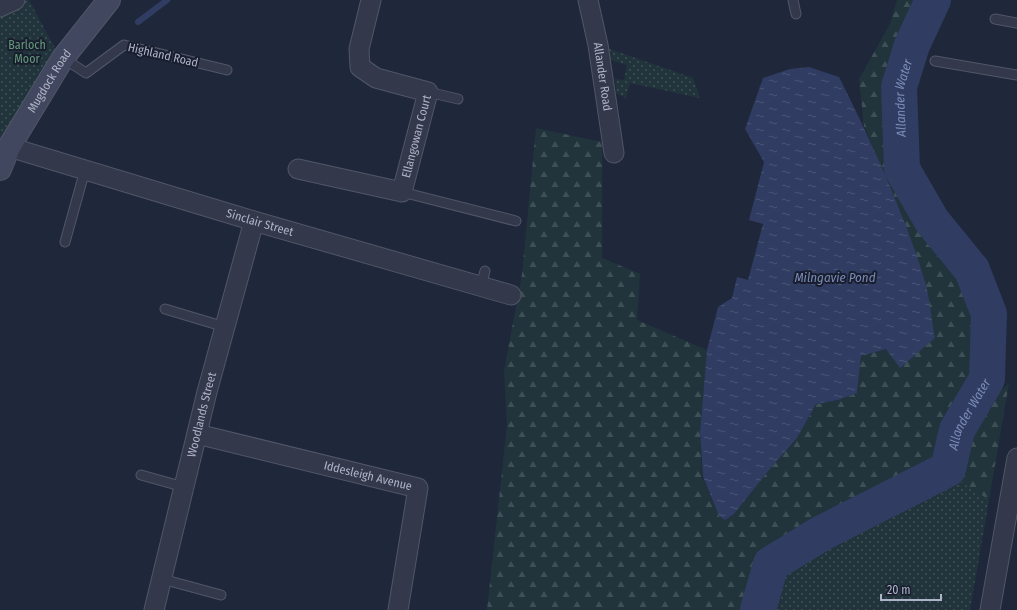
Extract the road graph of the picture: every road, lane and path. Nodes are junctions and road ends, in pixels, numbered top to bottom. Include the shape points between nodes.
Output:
1 (15, 0) edge
2 (109, 0) edge
3 (371, 0) edge
4 (588, 0) edge
5 (792, 0) edge
6 (0, 7) edge
7 (796, 14) dead end
8 (995, 20) dead end
9 (1017, 23) edge
10 (63, 58) junction
11 (935, 61) dead end
12 (227, 70) dead end
13 (1017, 75) edge
14 (428, 92) junction
15 (458, 99) dead end
16 (9, 148) junction
17 (614, 153) dead end
18 (298, 168) dead end
19 (0, 169) edge
20 (85, 170) junction
21 (402, 192) junction
22 (254, 221) junction
23 (516, 221) dead end
24 (65, 242) dead end
25 (511, 295) dead end
26 (165, 309) dead end
27 (225, 327) junction
28 (197, 434) junction
29 (1017, 458) edge
30 (141, 475) dead end
31 (184, 487) junction
32 (162, 579) junction
33 (221, 595) dead end
34 (154, 610) edge
35 (398, 610) edge
36 (990, 610) edge

1 - 6 street
2 - 10 street, Mugdock Road
3 - 14 street, Ellangowan Court via 359,49 360,67 376,78
4 - 17 street, Allander Road via 598,44
5 - 7 lane
8 - 9 lane
10 - 12 lane, Highland Road via 86,73 124,45
10 - 16 street, Mugdock Road
11 - 13 lane
14 - 15 lane
14 - 21 street, Ellangowan Court
16 - 19 street, Mugdock Road
16 - 20 street, Sinclair Street
18 - 21 street, Ellangowan Court
20 - 22 street, Sinclair Street
20 - 24 lane
21 - 23 lane
22 - 25 street, Sinclair Street via 483,279
22 - 27 street, Woodlands Street
26 - 27 lane
27 - 28 street, Woodlands Street
28 - 31 street, Woodlands Street
28 - 35 street, Iddesleigh Avenue via 418,488
29 - 36 street
30 - 31 lane
31 - 32 street, Woodlands Street
32 - 33 lane
32 - 34 street, Woodlands Street

